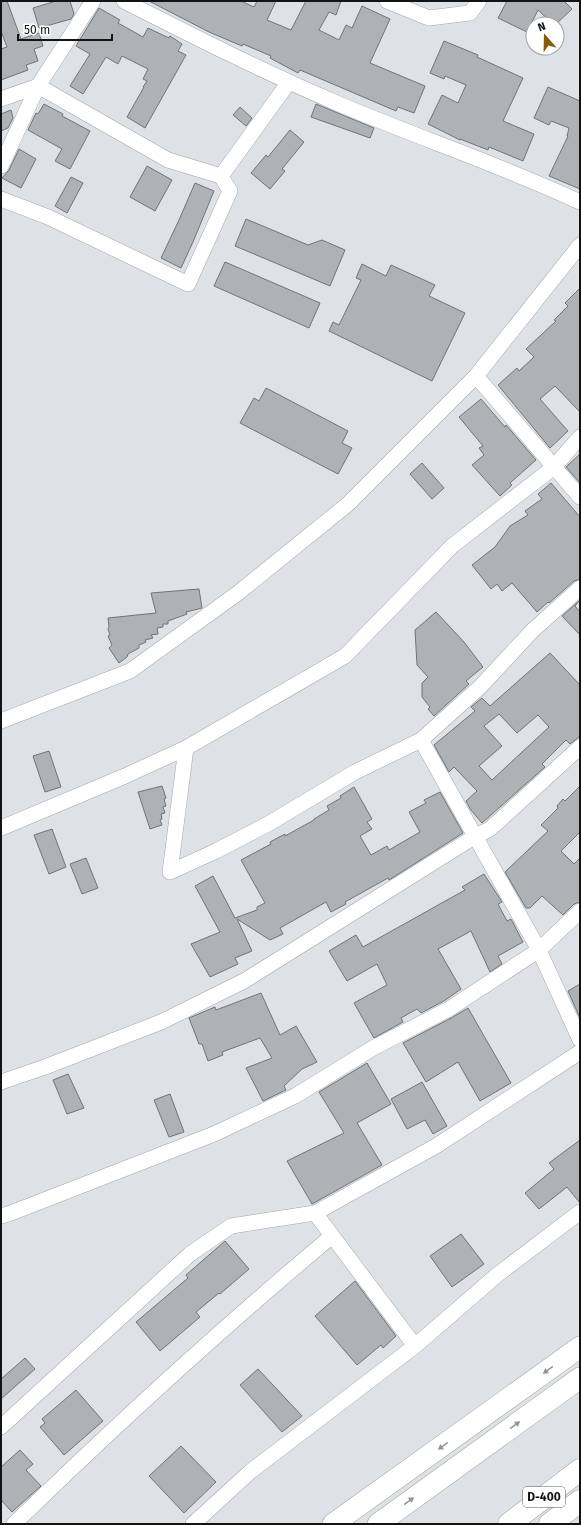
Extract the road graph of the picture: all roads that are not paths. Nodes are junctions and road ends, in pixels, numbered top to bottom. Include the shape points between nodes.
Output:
1 (93, 1) edge
2 (124, 1) edge
3 (387, 1) edge
4 (479, 1) edge
5 (290, 82) junction
6 (38, 86) junction
7 (1, 99) edge
8 (1, 166) edge
9 (221, 176) junction
10 (1, 199) edge
11 (580, 202) edge
12 (580, 245) edge
13 (476, 376) junction
14 (580, 437) edge
15 (554, 467) junction
16 (580, 497) edge
17 (580, 588) edge
18 (1, 721) edge
19 (421, 740) junction
20 (580, 746) edge
21 (186, 748) junction
22 (1, 828) edge
23 (474, 837) junction
24 (580, 911) edge
25 (539, 950) junction
26 (580, 1040) edge
27 (580, 1052) edge
28 (1, 1082) edge
29 (580, 1212) edge
30 (315, 1213) junction
31 (1, 1216) edge
32 (332, 1236) junction
33 (414, 1346) junction
34 (580, 1347) edge
35 (580, 1378) edge
36 (1, 1427) edge
37 (580, 1470) edge
38 (580, 1501) edge
39 (14, 1524) edge
40 (193, 1524) edge
41 (333, 1524) edge
42 (378, 1524) edge
43 (509, 1524) edge
44 (550, 1524) edge

1 - 6 street
2 - 5 street via 226,53
3 - 4 street via 429,18 470,12
5 - 9 street
5 - 11 street via 536,181
6 - 7 street
6 - 8 street
6 - 9 street via 168,160
9 - 10 street via 230,191 188,284 48,217
12 - 13 street
13 - 15 street
13 - 18 street via 348,504 238,593 130,671
14 - 15 street
15 - 16 street
15 - 21 street via 452,546 345,656
17 - 19 street via 533,630 480,687
19 - 21 street via 355,772 268,824 170,872
19 - 23 street
20 - 23 street via 490,829
21 - 22 street
23 - 25 street
23 - 28 street via 244,981 161,1022
24 - 25 street
25 - 26 street
25 - 31 street via 449,1009 373,1048 295,1096 214,1134
27 - 30 street via 436,1146
29 - 33 street via 497,1275
30 - 32 street
30 - 36 street via 231,1226 196,1250
32 - 33 street
32 - 39 street via 160,1387
33 - 40 street via 251,1471
34 -> 41 main road
42 -> 35 main road
37 - 43 highway, D-400
38 - 44 highway, D-400

